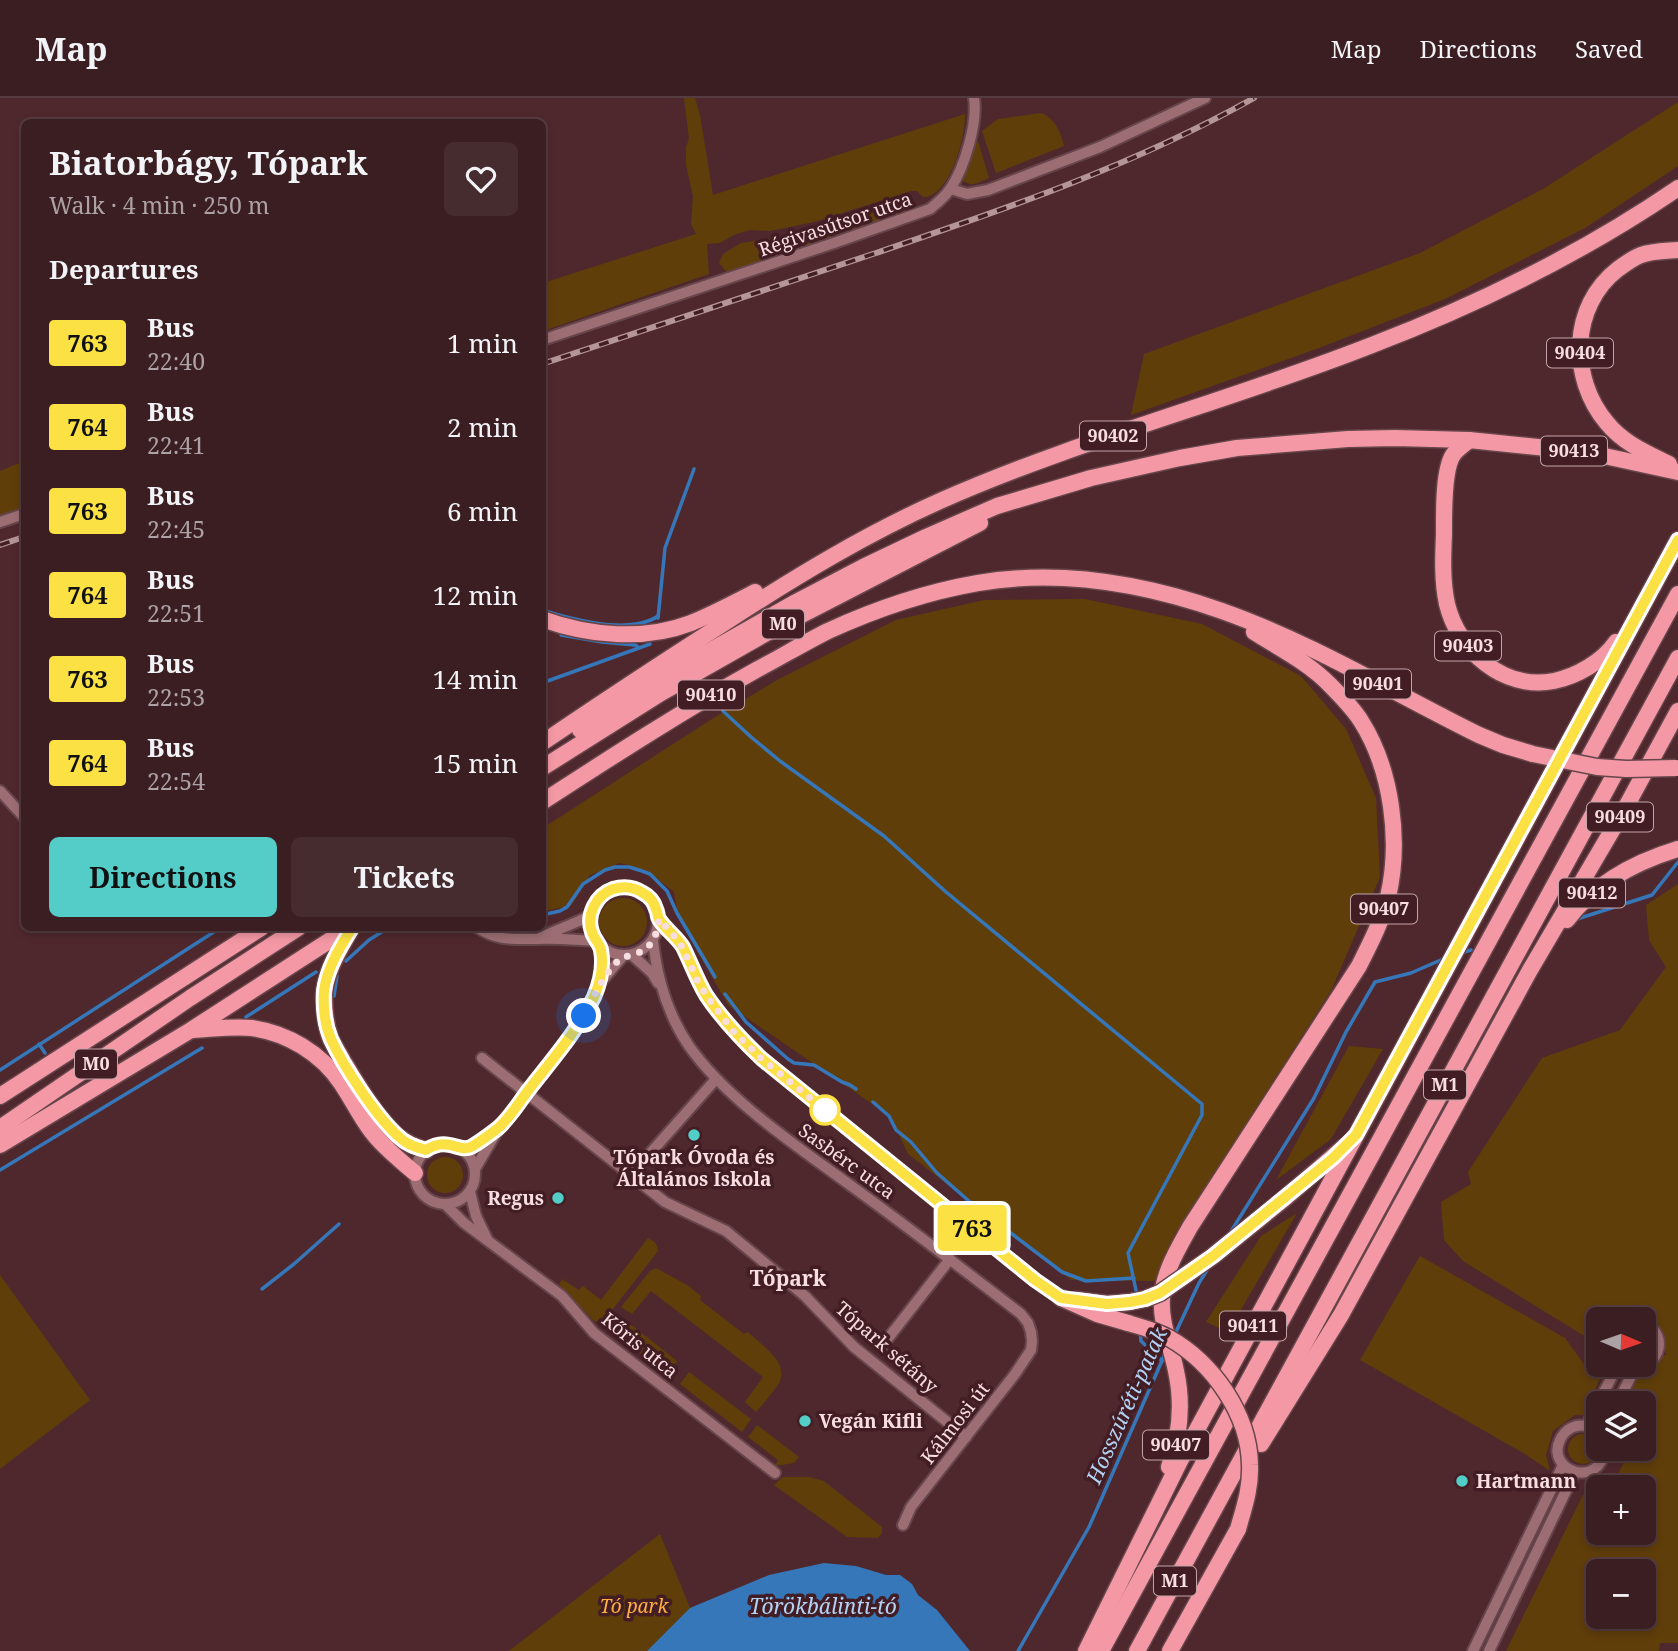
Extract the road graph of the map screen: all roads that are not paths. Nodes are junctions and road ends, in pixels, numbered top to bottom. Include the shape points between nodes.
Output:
1 (974, 98) edge
2 (1205, 98) edge
3 (1678, 188) edge
4 (951, 189) junction
5 (1678, 250) edge
6 (546, 339) edge
7 (1469, 440) junction
8 (1678, 470) edge
9 (1032, 497) junction
10 (21, 515) edge
11 (0, 522) edge
12 (1678, 540) edge
13 (791, 581) junction
14 (1678, 594) edge
15 (1644, 603) junction
16 (1223, 611) junction
17 (546, 620) edge
18 (828, 632) joint
19 (1678, 658) edge
20 (1678, 711) edge
21 (546, 740) edge
22 (546, 751) edge
23 (546, 765) edge
24 (1677, 768) edge
25 (0, 791) edge
26 (546, 799) edge
27 (21, 814) edge
28 (1678, 849) edge
29 (590, 915) junction
30 (659, 919) junction
31 (256, 931) edge
32 (293, 931) edge
33 (345, 931) edge
34 (348, 931) edge
35 (483, 931) edge
36 (536, 939) junction
37 (653, 941) junction
38 (598, 944) junction
39 (628, 956) junction
40 (1530, 970) junction
41 (600, 984) junction
42 (662, 988) junction
43 (191, 1030) junction
44 (482, 1058) dead end
45 (716, 1079) junction
46 (527, 1092) junction
47 (0, 1096) edge
48 (0, 1128) edge
49 (499, 1128) junction
50 (1356, 1135) junction
51 (0, 1145) edge
52 (463, 1149) junction
53 (426, 1150) junction
54 (475, 1169) junction
55 (415, 1173) junction
56 (630, 1176) junction
57 (470, 1192) junction
58 (445, 1204) junction
59 (487, 1239) junction
60 (950, 1259) junction
61 (1061, 1298) junction
62 (1656, 1334) edge
63 (1032, 1341) joint
64 (882, 1346) dead end
65 (1656, 1353) edge
66 (1586, 1426) edge
67 (966, 1437) junction
68 (1602, 1461) edge
69 (1563, 1465) junction
70 (1575, 1472) junction
71 (775, 1473) dead end
72 (1214, 1512) junction
73 (1152, 1517) junction
74 (903, 1525) dead end
75 (1086, 1651) edge
76 (1101, 1651) edge
77 (1137, 1651) edge
78 (1170, 1651) edge
79 (1474, 1651) edge
80 (1489, 1651) edge

1 - 4 street via 973,131
2 - 4 street via 1100,147 988,190 967,194
3 - 13 highway, 90402 via 1595,240 1446,315 1029,465 852,544
4 - 6 street, Régivasútsor utca via 924,211
5 - 8 highway, 90404 via 1640,255 1611,275 1584,314 1580,347 1587,388 1598,412 1619,436
7 - 8 highway, 90413 via 1586,452
7 - 9 highway, M0 via 1348,439 1237,448 1091,478
7 - 15 highway, 90403 via 1447,470 1445,588 1460,636 1483,663 1516,680 1548,682 1577,674 1614,646
9 - 22 highway, M0 via 997,506 926,537 796,601
9 - 23 highway, M0 via 763,635
10 - 11 street
12 - 15 highway, 90411
13 - 17 highway via 767,586 689,624 648,634 596,633
13 - 21 highway, 90402
14 - 76 highway, M1
15 - 50 highway, 90411
16 - 18 highway, 90401 via 1130,586 1017,579 928,594
16 - 24 highway, 90401, bridge via 1301,644 1503,745 1597,766
16 - 73 highway, 90407 via 1317,673 1361,721 1389,793 1394,852 1387,898 1359,967 1173,1256 1162,1295 1163,1321 1180,1407 1175,1450
18 - 26 highway, 90410 via 713,694
19 - 72 highway, M1
20 - 40 highway, 90409
25 - 27 street
28 - 40 highway, 90412 via 1631,867 1588,897
29 - 30 street via 601,896 621,887 651,899
29 - 36 street
29 - 38 street
30 - 37 street
30 - 61 street via 683,948 720,1015 762,1059
31 - 47 highway, M0
32 - 48 highway, M0
33 - 43 highway
34 - 53 highway via 324,991 330,1038 380,1116 411,1146
35 - 36 street via 507,940
36 - 38 street
37 - 39 street
37 - 42 street, Sasbérc utca
38 - 39 street via 615,955
38 - 41 street via 603,961
39 - 41 street
39 - 42 street, Sasbérc utca via 652,973
40 - 72 highway, 90409 via 1341,1315 1244,1472
41 - 46 street via 584,1016
42 - 45 street, Sasbérc utca via 680,1031
43 - 51 highway
43 - 55 highway via 250,1028 302,1046 336,1075 382,1144
44 - 46 street, Tópark sétány
45 - 56 street
45 - 60 street, Sasbérc utca via 772,1127
46 - 49 street
46 - 56 street, Tópark sétány
49 - 52 street
49 - 54 street
50 - 61 highway, bridge via 1285,1198 1160,1293 1107,1304
50 - 73 highway, 90411
52 - 53 street via 447,1143
52 - 54 street
53 - 55 street
54 - 57 street
55 - 58 street via 426,1197
56 - 67 street, Tópark sétány via 665,1202 726,1231 805,1296 854,1347
57 - 58 street
57 - 59 street
58 - 59 street, Kőris utca
59 - 71 street, Kőris utca via 562,1296 594,1334
60 - 63 street, Sasbérc utca via 1021,1314
60 - 64 street
61 - 78 highway, bridge via 1185,1347 1223,1387 1247,1440 1247,1499 1238,1529
62 - 65 street
63 - 67 street, Kálmosi út via 1015,1374
66 - 69 street via 1571,1428 1562,1436 1558,1454
67 - 74 street, Kálmosi út via 911,1507
68 - 70 street via 1587,1473
69 - 70 street
69 - 79 street
70 - 80 street
72 - 77 highway, M1
73 - 75 highway, 90411

